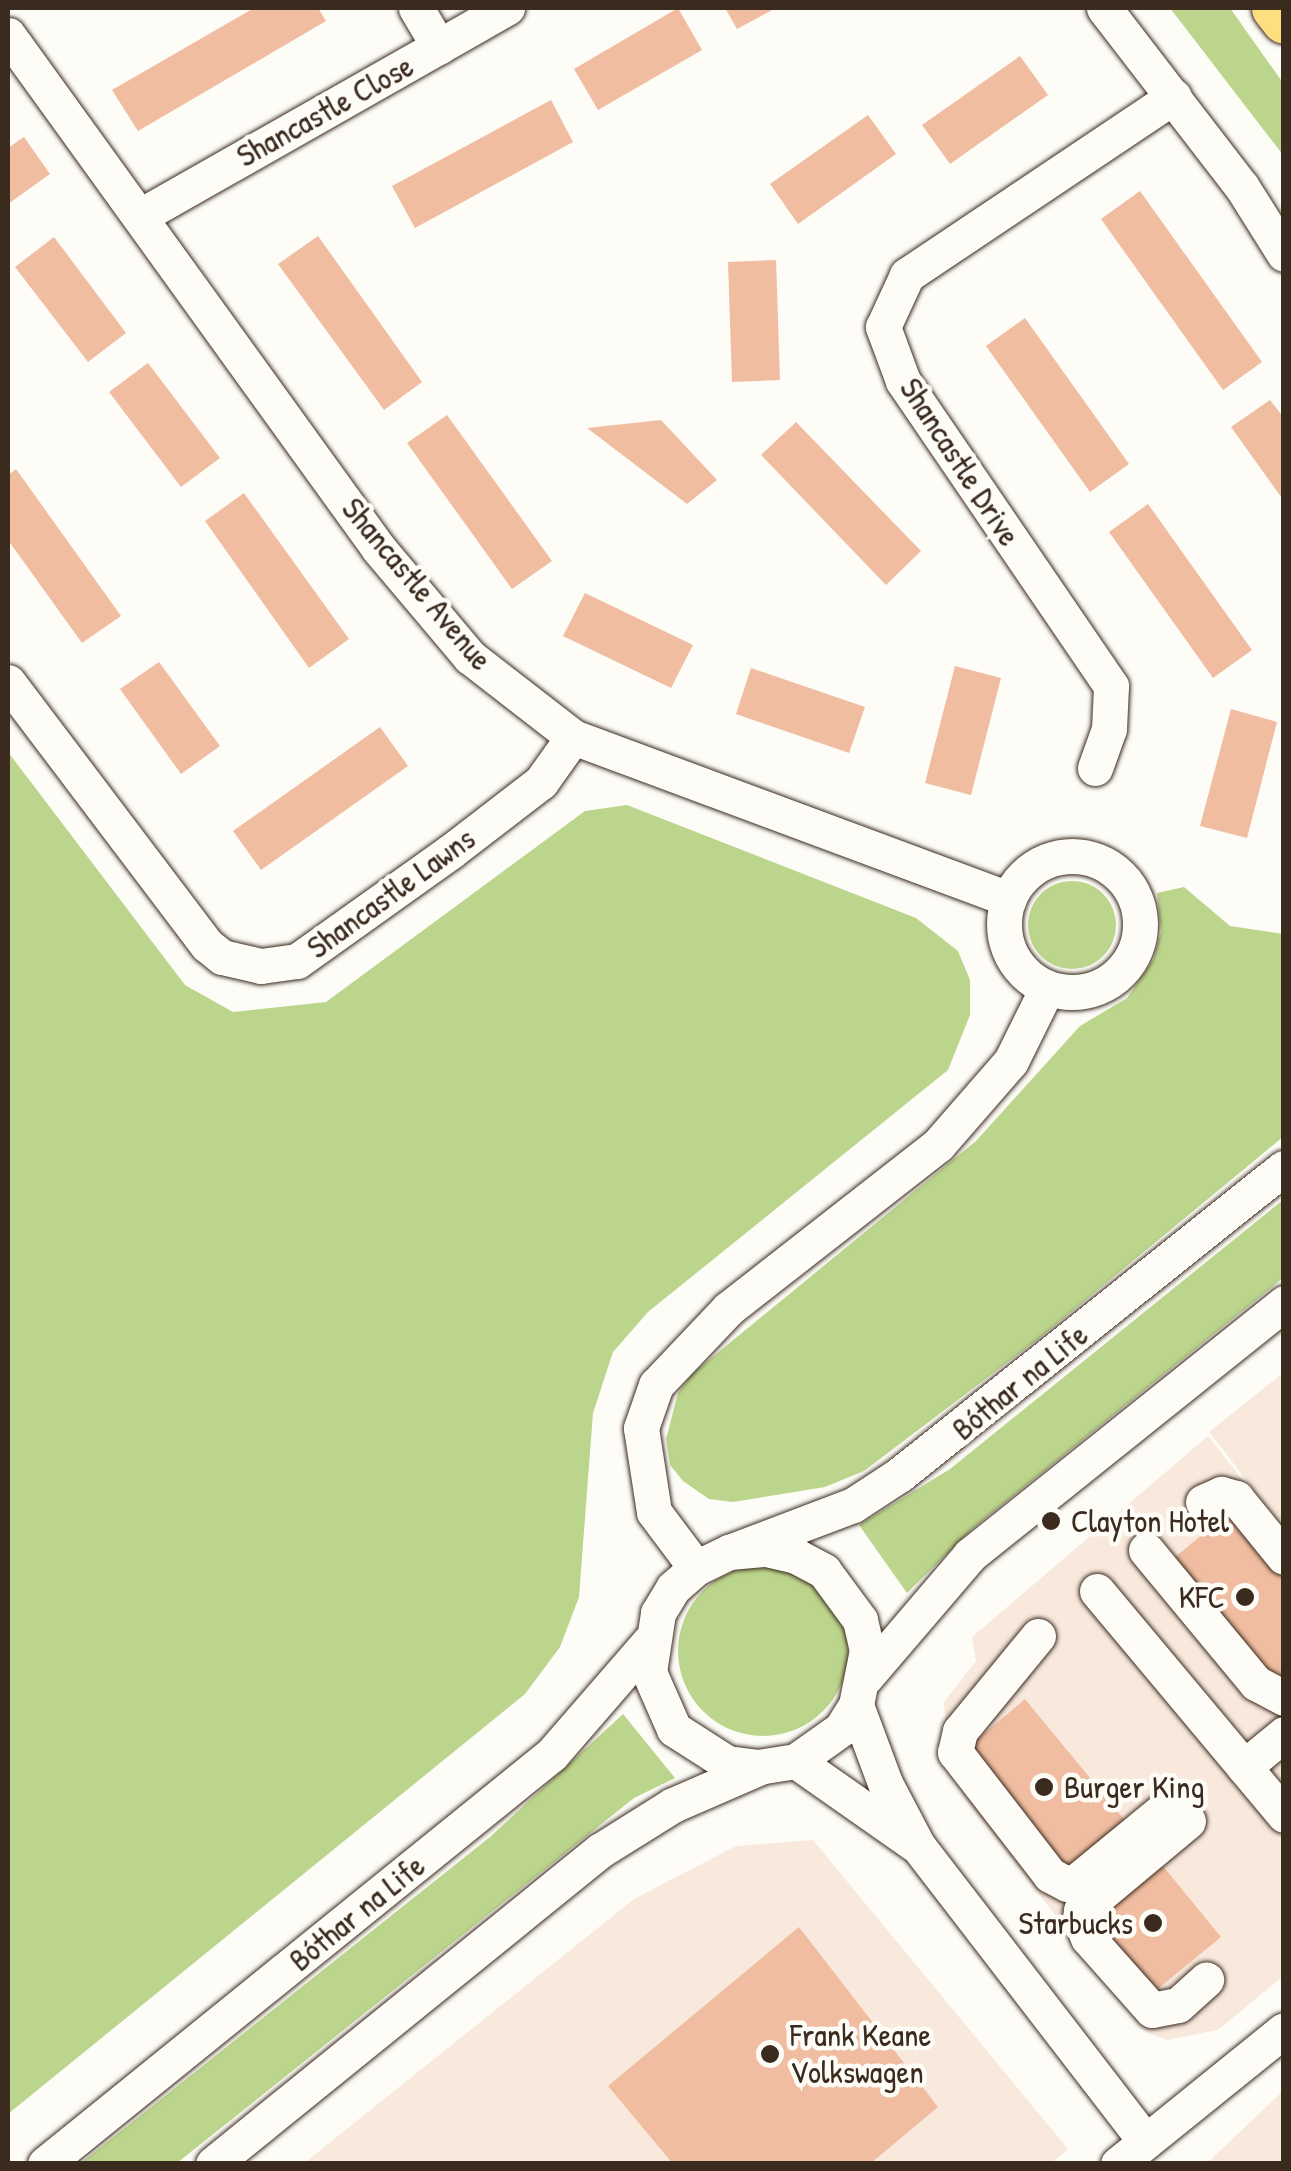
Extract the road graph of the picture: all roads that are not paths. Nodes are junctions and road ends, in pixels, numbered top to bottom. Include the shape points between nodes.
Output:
1 (416, 8) edge
2 (508, 8) edge
3 (1104, 8) edge
4 (1274, 8) edge
5 (1284, 21) edge
6 (8, 35) edge
7 (438, 47) junction
8 (1174, 96) junction
9 (142, 216) junction
10 (1284, 254) edge
11 (8, 682) edge
12 (573, 736) junction
13 (1095, 768) dead end
14 (1009, 899) junction
15 (1047, 988) junction
16 (1284, 1168) edge
17 (1284, 1302) edge
18 (1203, 1502) dead end
19 (1146, 1550) dead end
20 (729, 1552) junction
21 (1284, 1557) edge
22 (696, 1568) junction
23 (1097, 1590) dead end
24 (1038, 1636) dead end
25 (649, 1642) junction
26 (861, 1691) junction
27 (1284, 1698) edge
28 (1284, 1734) edge
29 (796, 1761) junction
30 (759, 1767) junction
31 (1244, 1767) junction
32 (1284, 1816) edge
33 (918, 1846) junction
34 (1206, 1980) dead end
35 (1284, 2030) edge
36 (1132, 2152) edge
37 (45, 2164) edge
38 (212, 2164) edge

1 - 7 street
2 - 7 street, Shancastle Close
3 - 8 street
4 - 5 main road
6 - 9 street, Shancastle Avenue
7 - 9 street, Shancastle Close
8 - 10 street
8 - 13 street, Shancastle Drive via 907,275 883,327 903,381 1111,686 1109,728
9 - 12 street, Shancastle Avenue via 379,549 470,657
11 - 12 street, Shancastle Lawns via 207,945 222,957 261,966 297,961 450,852 540,782
12 - 14 street, Shancastle Avenue
14 - 15 street via 1004,920 1014,961
14 - 15 street via 1035,867 1074,856 1114,870 1138,905 1136,948 1110,982 1068,993
15 - 22 street via 1012,1061 938,1145 728,1309 656,1385 641,1428 654,1512
16 - 20 street, Bóthar na Life via 899,1475 854,1505
17 - 26 street via 970,1556
18 - 21 street via 1221,1494 1236,1498
19 - 27 street via 1256,1684
20 - 22 street, Bóthar na Life
20 - 26 street, Bóthar na Life via 766,1549 824,1570 860,1620
22 - 25 street, Bóthar na Life via 658,1613
23 - 31 street
24 - 34 street via 960,1731 955,1752 1056,1880 1078,1880 1181,1811 1081,1910 1080,1919 1088,1938 1152,2010 1178,2005
25 - 30 street via 657,1702 674,1729 712,1757
25 - 37 street, Bóthar na Life via 552,1754
26 - 29 street via 841,1728
26 - 33 street, Bóthar na Life via 885,1782
28 - 31 street
29 - 30 street
29 - 33 street
30 - 38 street via 673,1805 600,1850
31 - 32 street
33 - 36 street
35 - 36 street

